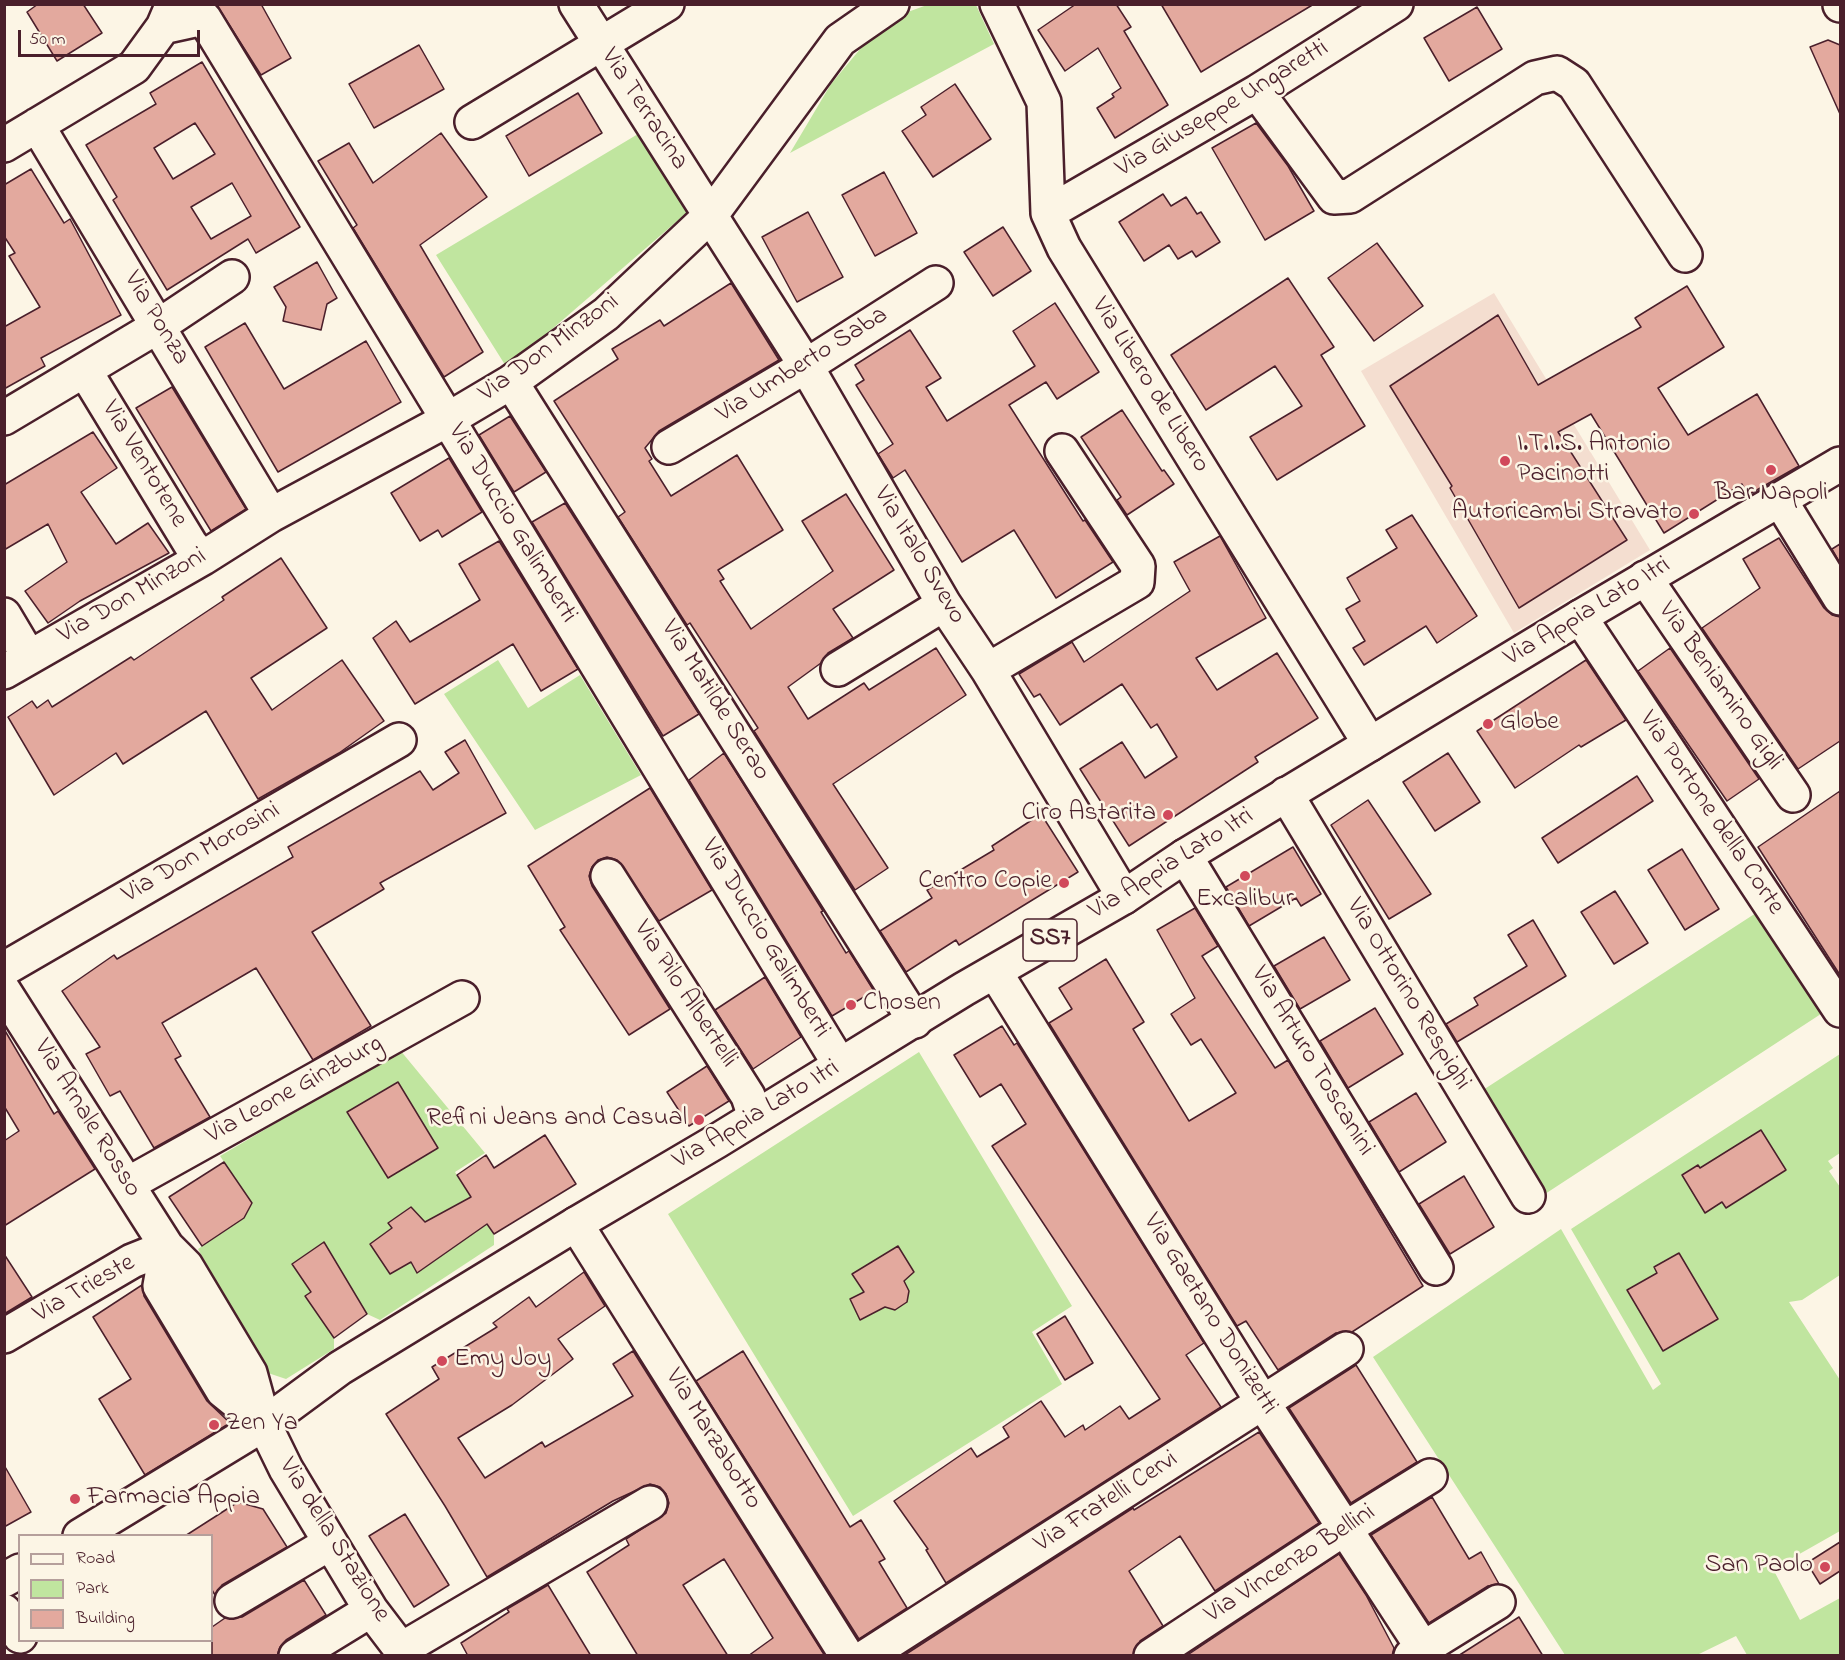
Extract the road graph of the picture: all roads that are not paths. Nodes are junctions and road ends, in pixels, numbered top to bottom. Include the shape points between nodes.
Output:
1 (576, 4) edge
2 (667, 4) edge
3 (892, 4) edge
4 (996, 4) edge
5 (1396, 4) edge
6 (168, 16) edge
7 (600, 45) junction
8 (1257, 92) junction
9 (472, 122) dead end
10 (37, 124) junction
11 (4, 145) edge
12 (1048, 213) junction
13 (711, 215) junction
14 (1684, 255) dead end
15 (232, 277) dead end
16 (936, 283) dead end
17 (160, 325) junction
18 (806, 366) junction
19 (85, 371) junction
20 (511, 382) junction
21 (4, 418) edge
22 (447, 420) junction
23 (669, 447) dead end
24 (1062, 451) dead end
25 (1840, 464) edge
26 (1780, 500) junction
27 (271, 515) junction
28 (203, 558) junction
29 (1645, 578) junction
30 (1840, 598) edge
31 (944, 604) junction
32 (4, 615) edge
33 (1580, 617) junction
34 (17, 664) edge
35 (838, 669) dead end
36 (988, 670) junction
37 (399, 740) dead end
38 (1370, 744) junction
39 (1286, 794) junction
40 (1793, 795) dead end
41 (1185, 856) junction
42 (608, 876) dead end
43 (1124, 897) junction
44 (4, 969) edge
45 (995, 972) junction
46 (4, 991) edge
47 (462, 998) dead end
48 (1840, 1010) edge
49 (915, 1021) junction
50 (840, 1065) junction
51 (755, 1117) junction
52 (128, 1184) junction
53 (1528, 1196) dead end
54 (576, 1224) junction
55 (167, 1247) junction
56 (1436, 1268) dead end
57 (4, 1336) edge
58 (1346, 1349) dead end
59 (1263, 1403) junction
60 (264, 1424) junction
61 (1430, 1476) dead end
62 (650, 1503) dead end
63 (1346, 1528) junction
64 (83, 1534) edge
65 (330, 1543) junction
66 (18, 1572) edge
67 (4, 1580) edge
68 (231, 1600) dead end
69 (1498, 1602) dead end
70 (371, 1610) junction
71 (4, 1611) edge
72 (18, 1633) edge
73 (23, 1642) edge
74 (404, 1652) edge
75 (1421, 1653) edge
76 (31, 1656) edge
77 (296, 1656) edge
78 (847, 1656) edge
79 (867, 1656) edge
80 (1151, 1656) edge

1 - 7 street, Via Terracina
2 - 7 street
3 - 13 street, Via Don Minzoni via 840,40
4 - 12 street, Via Libero de Libero via 1044,102
5 - 8 street, Via Giuseppe Ungaretti
6 - 10 street via 134,67
6 - 22 street, Via Duccio Galimberti via 204,18
7 - 9 street
7 - 13 street, Via Terracina
8 - 12 street, Via Giuseppe Ungaretti
8 - 14 street via 1334,197 1350,196 1534,78 1557,73 1574,84
10 - 11 street
10 - 17 street, Via Ponza
12 - 38 street, Via Libero de Libero via 1064,248
13 - 18 street, Via Italo Svevo
13 - 20 street, Via Don Minzoni via 606,314
15 - 17 street
16 - 18 street, Via Umberto Saba
17 - 19 street
17 - 27 street, Via Ponza
18 - 23 street, Via Umberto Saba
18 - 31 street, Via Italo Svevo
19 - 21 street
19 - 28 street, Via Ventotene
20 - 22 street, Via Don Minzoni
20 - 49 street, Via Matilde Serao
22 - 27 street, Via Don Minzoni
22 - 50 street, Via Duccio Galimberti
24 - 36 street via 1138,566 1137,582
25 - 26 street, Via Appia Lato Itri / SS7
26 - 29 street, Via Appia Lato Itri / SS7
26 - 30 street
27 - 28 street, Via Don Minzoni
28 - 34 street, Via Don Minzoni
29 - 33 street, Via Appia Lato Itri / SS7
29 - 40 street, Via Beniamino Gigli
31 - 35 street
31 - 36 street, Via Italo Svevo
32 - 34 street
33 - 38 street, Via Appia Lato Itri / SS7
33 - 48 street, Via Portone della Corte
36 - 43 street, Via Italo Svevo
37 - 44 street, Via Don Morosini
38 - 39 street, Via Appia Lato Itri / SS7
39 - 41 street, Via Appia Lato Itri / SS7
39 - 53 street, Via Ottorino Respighi
41 - 43 street, Via Appia Lato Itri / SS7
41 - 56 street, Via Arturo Toscanini
42 - 51 street, Via Pilo Albertelli via 748,1096
43 - 45 street, Via Appia Lato Itri / SS7
45 - 49 street, Via Appia Lato Itri / SS7
45 - 59 street, Via Gaetano Donizetti
46 - 52 street, Via Arnale Rosso
47 - 52 street, Via Leone Ginzburg
49 - 50 street, Via Appia Lato Itri / SS7
50 - 51 street, Via Appia Lato Itri / SS7
51 - 54 street, Via Appia Lato Itri / SS7
52 - 55 street, Via Arnale Rosso
54 - 60 street, Via Appia Lato Itri / SS7 via 340,1368
54 - 78 street, Via Marzabotto
55 - 57 street, Via Trieste via 132,1261
55 - 60 street, Via Arnale Rosso via 186,1266 250,1373
58 - 59 street, Via Fratelli Cervi
59 - 63 street, Via Gaetano Donizetti
59 - 79 street, Via Fratelli Cervi
60 - 64 street, SS7
60 - 65 street, Via della Stazione
61 - 63 street, Via Vincenzo Bellini
62 - 74 street
63 - 75 street, Via Gaetano Donizetti
63 - 80 street, Via Vincenzo Bellini
65 - 68 street
65 - 70 street, Via della Stazione
66 - 67 street
69 - 75 street
70 - 74 street, Via della Stazione
70 - 77 street
71 - 72 street
73 - 76 street

